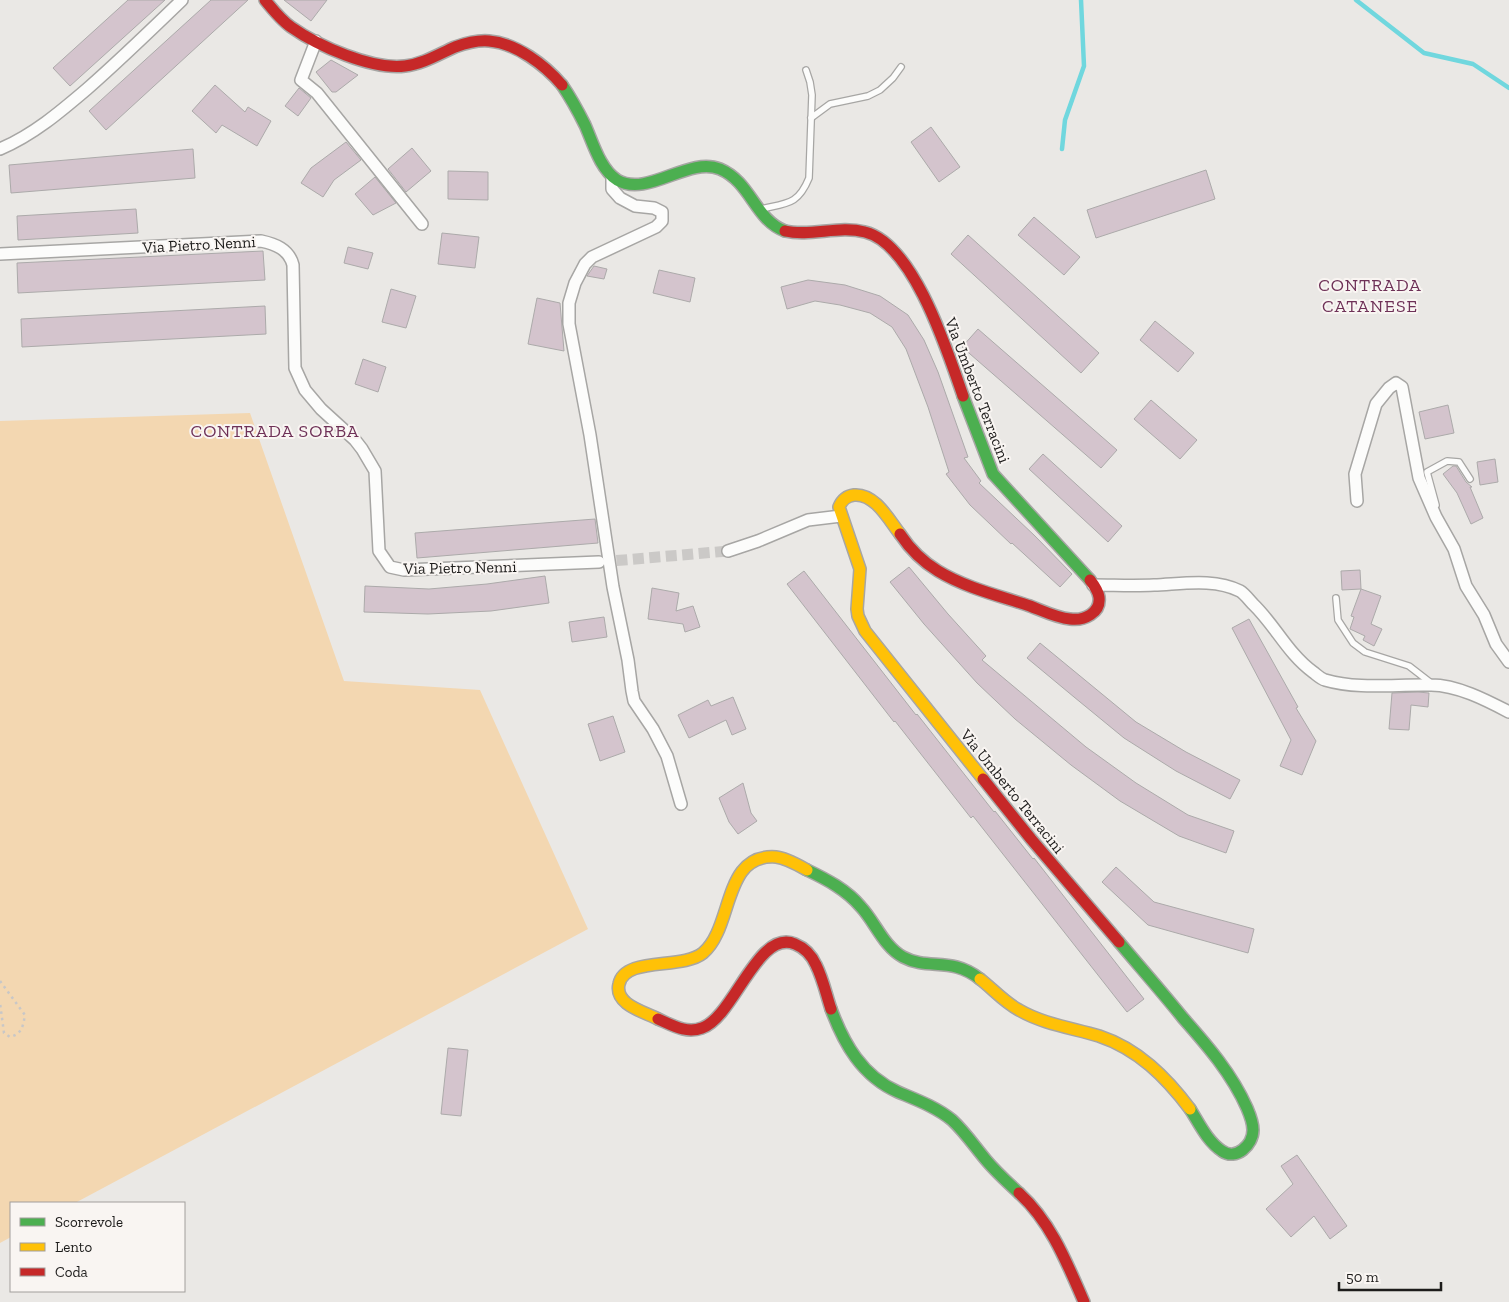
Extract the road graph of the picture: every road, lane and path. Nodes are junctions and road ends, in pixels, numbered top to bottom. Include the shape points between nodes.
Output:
1 (182, 0) edge
2 (265, 0) edge
3 (316, 42) junction
4 (901, 67) dead end
5 (806, 70) dead end
6 (811, 118) junction
7 (0, 149) edge
8 (612, 177) junction
9 (759, 210) junction
10 (422, 224) dead end
11 (0, 254) edge
12 (1470, 479) dead end
13 (1357, 502) dead end
14 (841, 516) junction
15 (1436, 517) junction
16 (728, 551) tunnel mouth
17 (598, 562) tunnel mouth
18 (1093, 585) junction
19 (1336, 598) dead end
20 (1509, 662) edge
21 (1432, 685) junction
22 (1509, 712) edge
23 (681, 804) dead end
24 (0, 981) edge
25 (0, 1004) edge
26 (1084, 1302) edge

1 - 7 street via 57,115 19,141
2 - 3 street via 292,28
3 - 8 street via 395,68 480,41 494,42 523,53 544,66 563,86
3 - 10 street via 301,80 317,93
4 - 6 lane via 880,90 868,96 830,104
5 - 6 lane via 812,95
6 - 9 lane via 809,178 804,190 798,199
8 - 9 street, Via Umberto Terracini via 621,184 638,185 690,168 709,166 736,178
8 - 23 street via 612,189 620,198 635,206 658,209 662,212 662,221 656,227 592,257 585,264 569,303 569,324 634,701 667,756
9 - 18 street, Via Umberto Terracini via 771,224 784,231 798,234 861,231 880,239 893,251 914,280 936,325 993,474
11 - 17 street, Via Pietro Nenni via 261,241 274,244 287,254 293,264 295,368 305,390 362,448 374,471 379,550 390,567 404,570
12 - 15 lane via 1459,462 1447,461 1427,472 1436,504
13 - 15 street via 1355,474 1376,404 1396,384 1402,387 1419,478
14 - 16 street via 808,520
14 - 18 street, Via Umberto Terracini via 840,504 845,497 866,497 877,505 911,549 942,573 1068,619 1085,618 1096,610 1099,596
14 - 26 street, Via Umberto Terracini via 859,563 857,609 865,631 999,801 1212,1052 1251,1122 1253,1132 1249,1143 1234,1154 1215,1146 1171,1086 1138,1054 1019,1011 967,969 905,959 893,949 852,897 777,857 758,858 742,870 716,937 705,951 682,962 631,969 617,985 620,995 631,1006 681,1029 696,1030 714,1020 770,947 784,942 803,947 817,966 842,1036 858,1063 883,1084 938,1110 958,1125 993,1169 1039,1215
15 - 20 street via 1454,549 1466,586
18 - 21 street via 1209,583 1229,587 1242,592 1304,665 1323,680 1343,684
19 - 21 lane via 1338,620 1354,643 1365,652 1409,666
21 - 22 street via 1456,690
24 - 25 path via 25,1015 17,1035 10,1037 4,1033

